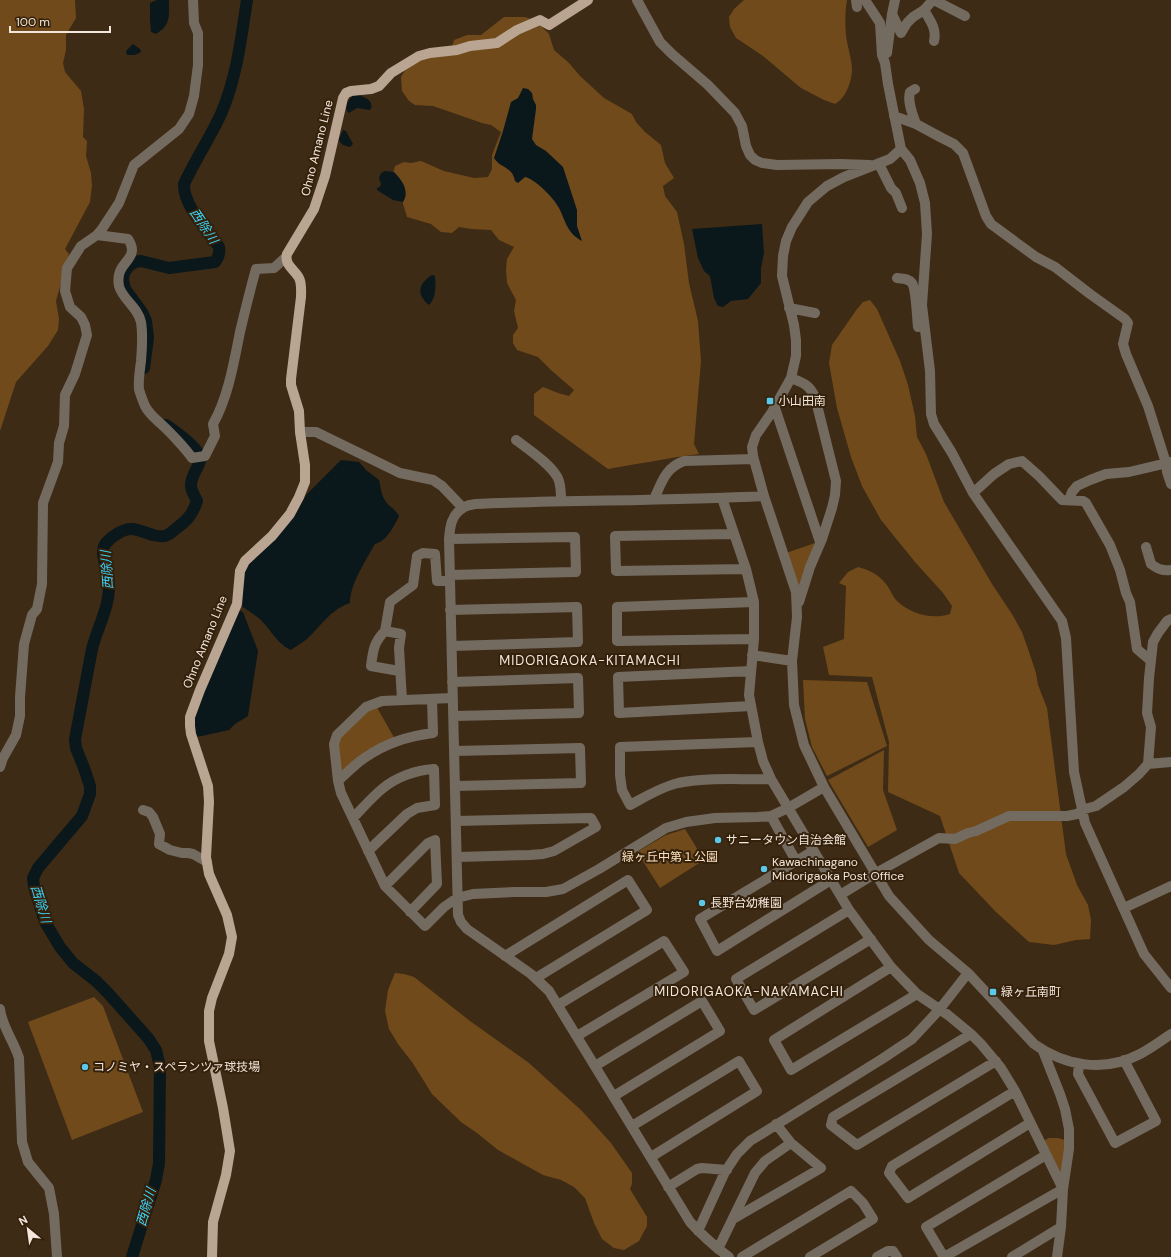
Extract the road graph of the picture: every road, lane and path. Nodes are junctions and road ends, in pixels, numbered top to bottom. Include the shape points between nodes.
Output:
1 (193, 0) edge
2 (588, 0) edge
3 (637, 0) edge
4 (895, 0) edge
5 (933, 0) edge
6 (859, 2) edge
7 (924, 10) junction
8 (892, 14) junction
9 (965, 16) dead end
10 (934, 41) dead end
11 (885, 63) junction
12 (915, 89) dead end
13 (894, 116) junction
14 (916, 124) junction
15 (902, 149) junction
16 (877, 164) junction
17 (902, 208) dead end
18 (97, 235) junction
19 (286, 257) junction
20 (897, 278) dead end
21 (789, 308) junction
22 (815, 313) dead end
23 (930, 377) junction
24 (791, 378) junction
25 (775, 408) junction
26 (300, 432) junction
27 (516, 440) dead end
28 (753, 459) junction
29 (1169, 463) edge
30 (1171, 484) edge
31 (973, 492) junction
32 (764, 496) junction
33 (722, 498) junction
34 (654, 499) junction
35 (560, 500) junction
36 (1069, 500) junction
37 (463, 508) junction
38 (734, 534) junction
39 (449, 540) junction
40 (820, 542) junction
41 (1146, 547) dead end
42 (746, 569) junction
43 (1171, 570) edge
44 (450, 578) junction
45 (754, 602) junction
46 (797, 606) junction
47 (450, 610) junction
48 (1171, 619) edge
49 (385, 631) junction
50 (754, 639) junction
51 (452, 646) junction
52 (752, 655) junction
53 (792, 661) junction
54 (1151, 661) junction
55 (399, 671) junction
56 (751, 671) junction
57 (452, 682) junction
58 (452, 698) junction
59 (432, 699) junction
60 (402, 700) junction
61 (751, 706) junction
62 (454, 716) junction
63 (758, 742) junction
64 (454, 751) junction
65 (1171, 762) edge
66 (1148, 764) junction
67 (0, 767) edge
68 (771, 779) junction
69 (338, 781) junction
70 (455, 786) junction
71 (824, 787) junction
72 (788, 808) junction
73 (143, 810) dead end
74 (1082, 811) junction
75 (771, 816) junction
76 (352, 818) junction
77 (456, 821) junction
78 (368, 851) junction
79 (813, 851) junction
80 (457, 857) junction
81 (796, 861) junction
82 (207, 862) junction
83 (876, 873) junction
84 (831, 880) junction
85 (385, 886) junction
86 (1171, 886) edge
87 (840, 895) junction
88 (457, 898) junction
89 (1124, 908) junction
90 (849, 910) junction
91 (410, 912) junction
92 (871, 938) junction
93 (505, 956) junction
94 (891, 967) junction
95 (968, 972) junction
96 (536, 978) junction
97 (1171, 988) edge
98 (917, 994) junction
99 (558, 1005) junction
100 (0, 1009) edge
101 (939, 1010) junction
102 (972, 1034) junction
103 (1171, 1034) edge
104 (577, 1036) junction
105 (1043, 1051) junction
106 (1124, 1060) junction
107 (996, 1061) junction
108 (1079, 1064) junction
109 (595, 1066) junction
110 (1015, 1091) junction
111 (614, 1096) junction
112 (1030, 1123) junction
113 (776, 1124) junction
114 (632, 1126) junction
115 (791, 1143) junction
116 (1046, 1155) junction
117 (651, 1157) junction
118 (727, 1170) junction
119 (668, 1187) junction
120 (1063, 1189) junction
121 (734, 1219) junction
122 (1061, 1226) junction
123 (698, 1231) junction
124 (718, 1249) junction
125 (58, 1257) edge
126 (212, 1257) edge
127 (729, 1257) edge
128 (742, 1257) edge
129 (810, 1257) edge
130 (877, 1257) edge
131 (897, 1257) edge
132 (944, 1257) edge
133 (1012, 1257) edge
134 (1057, 1257) edge

1 - 18 street via 194,23 198,33 198,65 189,114 179,129 134,165 119,203
2 - 19 main road, Ohno Amano Line via 549,25 540,20 517,30 497,43 420,56 391,73 379,86 346,93 314,209
3 - 16 street via 660,42 735,113 742,126 746,146 755,160 778,165
4 - 8 street
5 - 7 street
5 - 9 street
6 - 11 street via 880,23
7 - 8 street via 913,17 901,33
7 - 10 street via 934,28
8 - 11 street
11 - 13 street
12 - 14 street via 909,95
13 - 14 street
13 - 15 street
14 - 29 street via 954,144 963,153 991,224 1036,257 1055,267 1128,323 1124,344 1126,354
15 - 16 street via 890,159
15 - 23 street via 920,183 925,203 927,234 922,305
16 - 17 street via 896,193
16 - 21 street via 827,186 808,202 792,227 786,241 782,266
18 - 19 street via 128,239 130,242 132,251 120,271 119,286 138,312 141,322 139,389 153,418 192,458 201,456 215,436 212,424 231,374 256,269 274,268
18 - 67 street via 81,246 68,268 65,291 70,307 81,317 87,335 75,374 65,395 64,426 59,443 58,462 43,503 42,584 37,609 32,615 24,644 20,716 16,735
19 - 26 main road, Ohno Amano Line via 288,265 302,285 291,379 299,411
20 - 23 street via 911,282 914,291 926,369
21 - 22 street
21 - 24 street via 796,340 796,356
23 - 31 street via 931,414 934,424
24 - 25 street
24 - 40 street via 809,386 815,397 836,481 832,508
25 - 28 street via 756,435 752,447
25 - 40 street
26 - 37 street via 316,432 400,473 433,480
26 - 82 main road, Ohno Amano Line via 305,482 290,514 245,562 240,571 237,604 190,717 191,734 208,786
27 - 35 street via 553,470 559,480
28 - 32 street
28 - 34 street via 684,461 666,473
29 - 30 street via 1167,472
29 - 36 street via 1106,474 1077,486
31 - 36 street via 1009,464 1022,461 1062,500
31 - 74 street via 1062,621 1066,638 1074,772
32 - 33 street
32 - 46 street via 791,575
33 - 34 street
33 - 38 street
34 - 35 street
35 - 37 street via 475,504
36 - 54 street via 1086,503 1110,545 1130,602 1137,649
37 - 39 street via 451,521
38 - 42 street
38 - 42 street via 615,536 616,571
39 - 44 street
39 - 44 street via 575,537 576,572
40 - 46 street
41 - 43 street via 1151,564 1160,570
42 - 45 street
44 - 47 street
44 - 49 street via 437,581 435,554 422,553 417,556 413,585 390,602
45 - 50 street
45 - 50 street via 617,607 617,641
46 - 53 street
47 - 51 street
47 - 51 street via 577,607 578,642
48 - 54 street via 1153,642
49 - 55 street via 401,634
49 - 55 street via 373,648 371,666
50 - 52 street
51 - 57 street
52 - 53 street
52 - 56 street
53 - 71 street via 794,705 804,745
54 - 66 street via 1147,713 1151,727
55 - 60 street
56 - 61 street
56 - 61 street via 618,677 619,712
57 - 58 street
57 - 62 street via 578,678 579,713
58 - 59 street
58 - 62 street
59 - 60 street
59 - 69 street via 433,733 401,740 379,749 365,757
60 - 69 street via 382,701 366,707 337,735 334,744
61 - 63 street
62 - 64 street
63 - 68 street
63 - 68 street via 620,747 622,790 630,805 677,784 699,780
64 - 70 street
64 - 70 street via 580,748 581,783
65 - 66 street
66 - 74 street via 1124,787 1096,806
68 - 72 street
69 - 76 street
70 - 77 street
71 - 72 street
71 - 83 street
72 - 75 street
72 - 79 street
73 - 82 street via 149,812 152,817 160,834 159,844 170,850 193,854
74 - 83 street via 1066,816 1009,816 955,839 939,838
74 - 89 street via 1085,824
75 - 81 street
75 - 88 street via 715,818 666,828 563,889 546,892 473,894
76 - 78 street
76 - 78 street via 382,789 398,779 415,772 434,769 435,805 417,808 407,814
77 - 80 street
77 - 80 street via 590,818 596,827 554,851 543,854
78 - 85 street
79 - 81 street
79 - 84 street
80 - 88 street
81 - 84 street via 700,919 717,951
82 - 126 main road, Ohno Amano Line via 227,915 232,938 229,954 208,1011 209,1042 230,1151 213,1222
83 - 87 street
83 - 95 street via 889,896 928,940
84 - 87 street
85 - 91 street
85 - 91 street via 428,843 435,840 437,884
86 - 89 street
87 - 90 street
88 - 91 street via 425,926
88 - 93 street via 461,922
89 - 97 street via 1144,954
90 - 92 street
90 - 92 street via 736,980 754,1010
92 - 94 street
93 - 96 street
93 - 96 street via 628,880 646,910
94 - 98 street
94 - 98 street via 774,1040 791,1070
95 - 101 street
95 - 105 street via 1026,1037
96 - 99 street
98 - 101 street
99 - 104 street
99 - 104 street via 664,941 684,972
100 - 125 street via 3,1024 17,1049 19,1058 22,1142 28,1162 48,1188 54,1214
101 - 102 street
101 - 113 street via 912,1039
102 - 107 street
102 - 107 street via 833,1117 831,1125 857,1145
103 - 106 street via 1139,1055
104 - 109 street
105 - 108 street
105 - 120 street via 1060,1094 1069,1129
106 - 108 street via 1107,1065
106 - 108 street via 1156,1121 1115,1143 1078,1074
107 - 110 street
109 - 111 street
109 - 111 street via 702,1001 720,1031
110 - 112 street
110 - 112 street via 892,1166 889,1173 908,1198
111 - 114 street
112 - 116 street
113 - 115 street
113 - 118 street via 750,1141 737,1154
114 - 117 street
114 - 117 street via 739,1061 757,1091
115 - 121 street via 754,1173
115 - 121 street via 821,1168
116 - 120 street
116 - 132 street via 926,1227
117 - 119 street
118 - 119 street via 696,1169
118 - 123 street
119 - 123 street
120 - 122 street
120 - 132 street
121 - 124 street
122 - 133 street
122 - 134 street
123 - 124 street
124 - 127 street
128 - 129 street via 851,1191 863,1202 873,1219
130 - 131 street via 888,1251 893,1251

